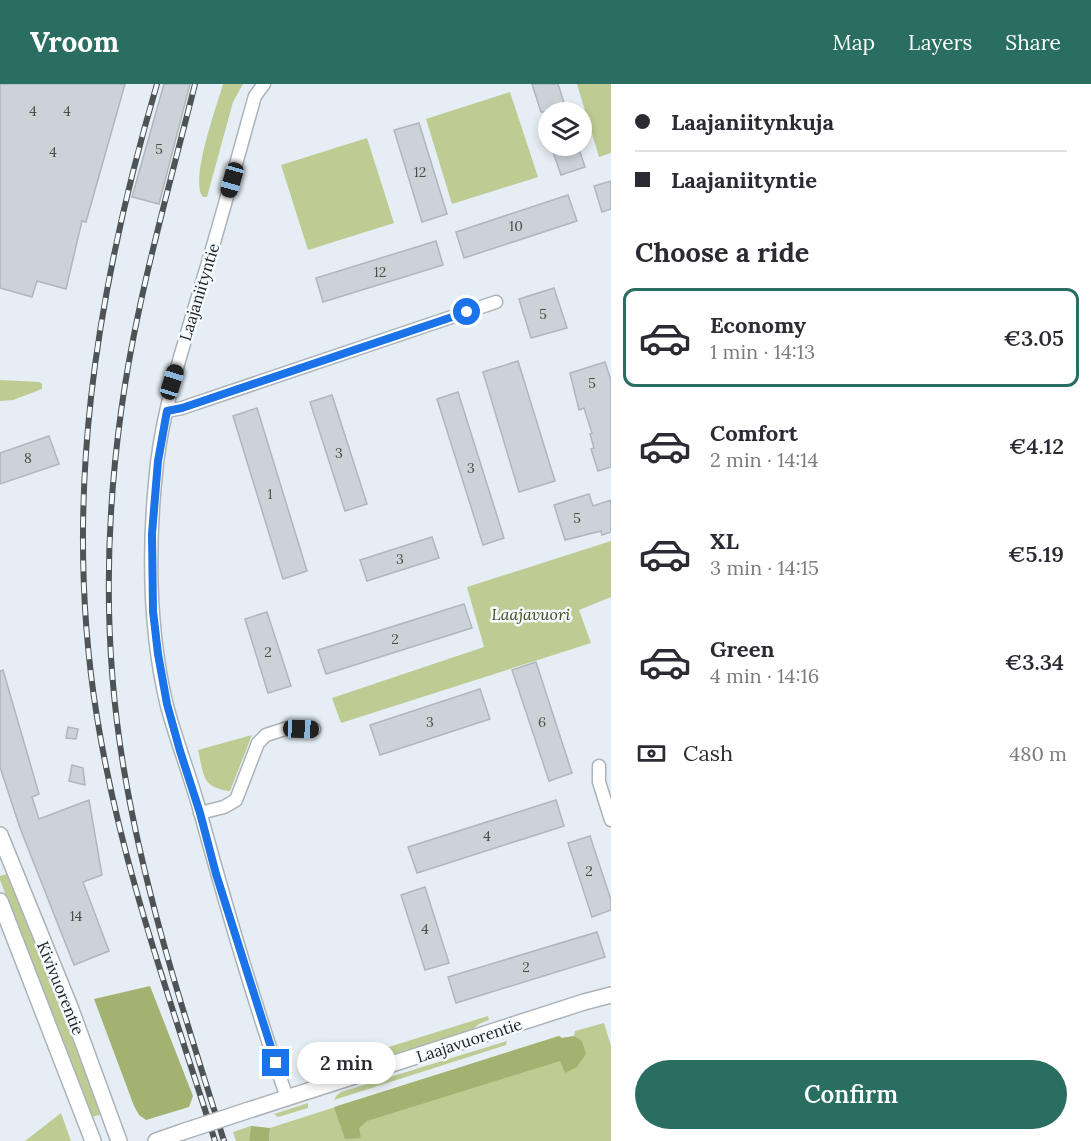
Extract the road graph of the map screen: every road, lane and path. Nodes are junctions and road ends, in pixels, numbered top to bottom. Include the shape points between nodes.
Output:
1 (264, 84) edge
2 (496, 302) dead end
3 (167, 411) junction
4 (314, 729) dead end
5 (599, 766) dead end
6 (200, 813) junction
7 (611, 820) edge
8 (0, 835) edge
9 (0, 901) edge
10 (611, 995) edge
11 (287, 1098) junction
12 (93, 1141) edge
13 (119, 1141) edge
14 (156, 1141) edge

1 - 3 street, Laajaniityntie via 255,96
2 - 3 street
3 - 6 street, Laajaniityntie via 152,534 153,611 167,704
4 - 6 street via 288,729 266,735 258,743 237,800
5 - 7 street via 599,782
6 - 11 street, Laajaniityntie
8 - 13 street, Kivivuorentie
9 - 12 street, Kivivuorentie
10 - 11 street, Laajavuorentie
11 - 14 street, Laajavuorentie, bridge

